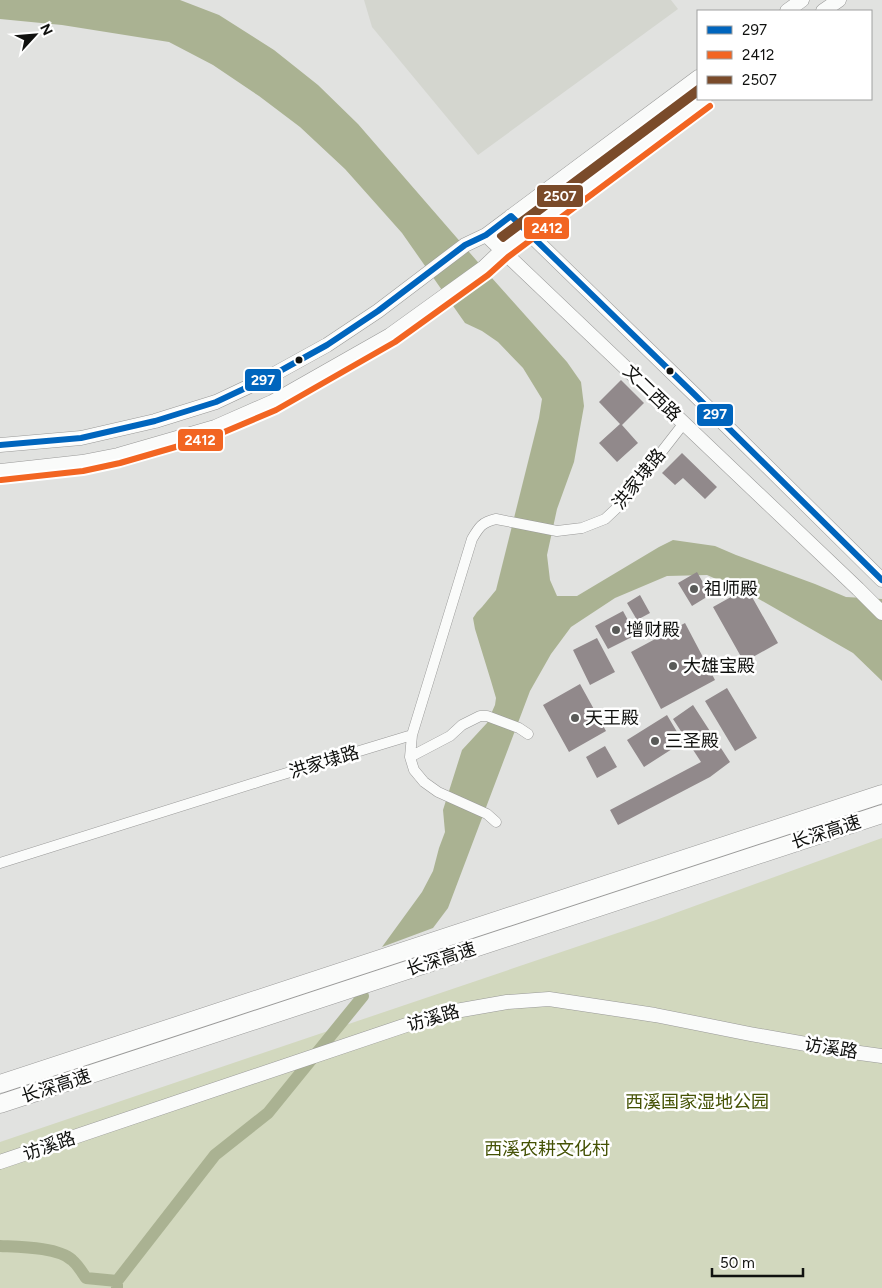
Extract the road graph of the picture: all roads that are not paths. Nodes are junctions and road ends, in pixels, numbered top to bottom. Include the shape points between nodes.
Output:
1 (802, 0) edge
2 (839, 0) edge
3 (788, 10) edge
4 (824, 10) edge
5 (697, 78) edge
6 (704, 100) edge
7 (511, 216) junction
8 (527, 232) junction
9 (486, 235) junction
10 (502, 250) junction
11 (684, 423) junction
12 (0, 445) edge
13 (0, 471) edge
14 (878, 576) edge
15 (882, 613) edge
16 (528, 734) dead end
17 (412, 735) junction
18 (410, 757) junction
19 (882, 794) edge
20 (882, 814) edge
21 (496, 822) dead end
22 (0, 863) edge
23 (882, 1056) edge
24 (0, 1084) edge
25 (0, 1104) edge
26 (0, 1162) edge

1 - 3 main road
2 - 4 main road
5 - 7 main road
6 - 8 main road
7 - 8 main road, 文二西路
7 - 9 main road
8 - 10 main road
8 - 14 main road, 文二西路
9 - 10 main road, 文二西路
9 - 12 main road via 466,245 327,345 216,402 155,421 81,438
10 - 11 main road, 文二西路
10 - 13 main road via 483,268 390,335 272,402 215,427 152,446 82,462
11 - 15 main road, 文二西路
11 - 17 street, 洪家埭路 via 605,520 582,528 557,530 496,520 487,521 478,528
16 - 18 street via 480,716
17 - 18 street
17 - 22 street, 洪家埭路
18 - 21 street via 414,770 424,782
19 - 24 highway, 长深高速
20 - 25 highway, 长深高速
23 - 26 main road, 访溪路 via 549,999 507,1002 438,1014

